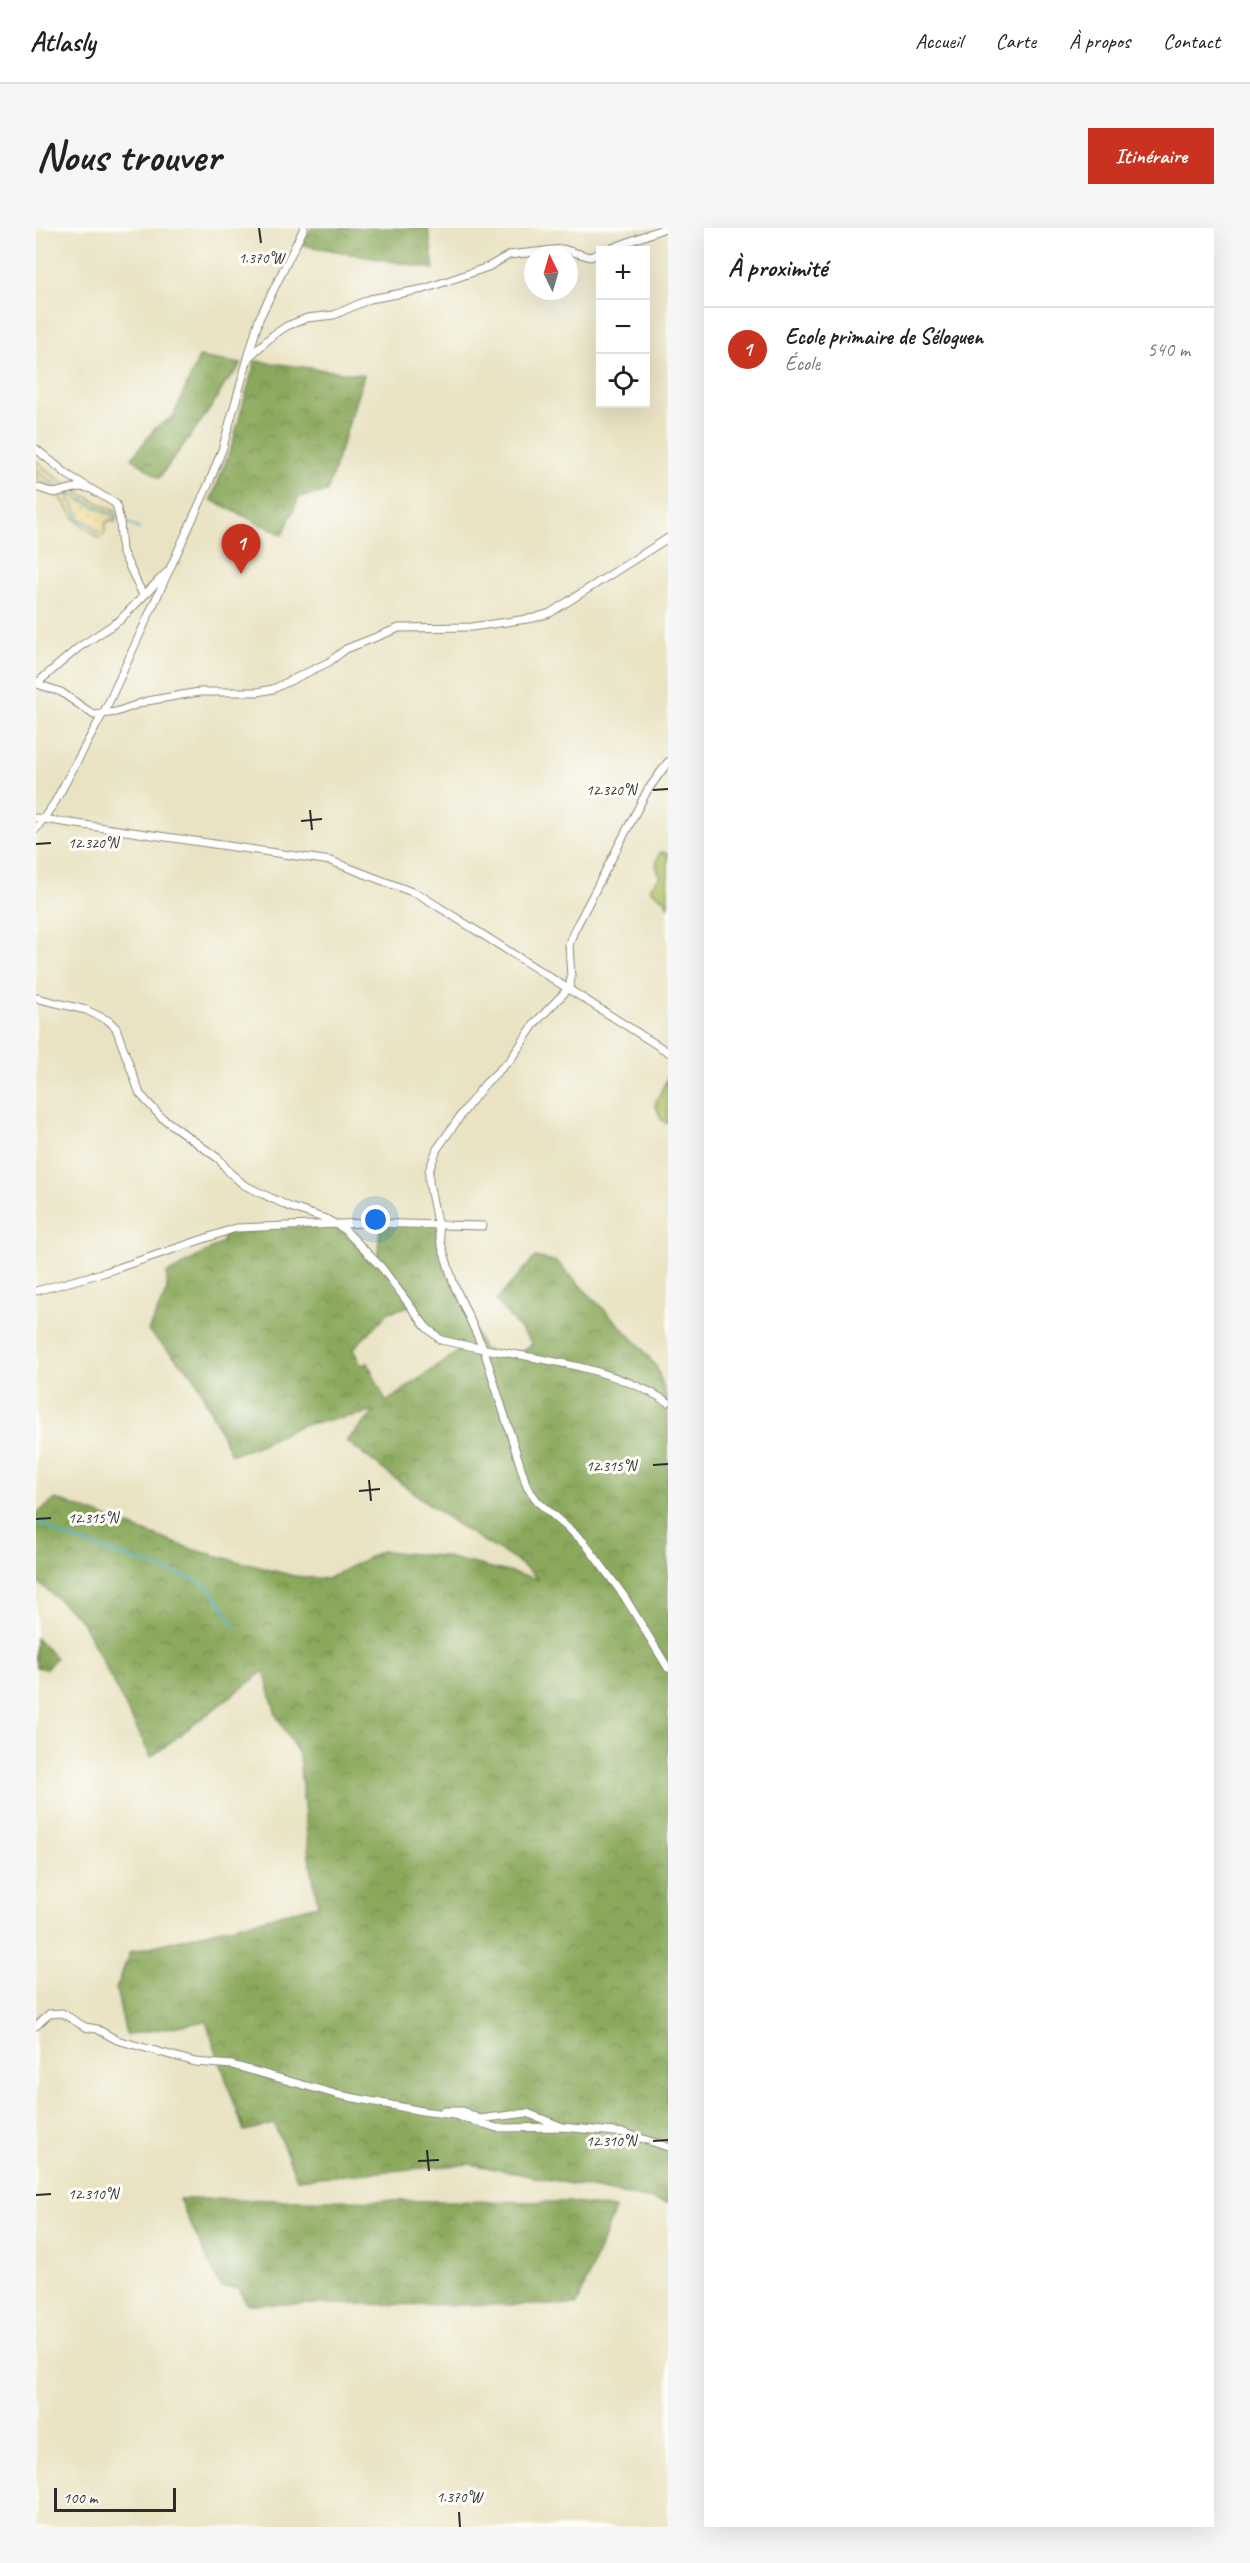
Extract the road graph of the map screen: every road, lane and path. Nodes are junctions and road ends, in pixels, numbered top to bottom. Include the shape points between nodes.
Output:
1 (304, 228) edge
2 (665, 228) edge
3 (618, 246) edge
4 (596, 255) edge
5 (247, 359) junction
6 (36, 449) edge
7 (36, 487) edge
8 (92, 488) junction
9 (668, 538) edge
10 (170, 570) junction
11 (143, 595) junction
12 (37, 684) edge
13 (101, 715) junction
14 (668, 762) edge
15 (39, 818) edge
16 (36, 829) edge
17 (569, 988) junction
18 (36, 998) edge
19 (666, 1049) edge
20 (336, 1224) junction
21 (437, 1224) junction
22 (483, 1226) dead end
23 (36, 1291) edge
24 (484, 1350) junction
25 (668, 1402) edge
26 (668, 1668) edge
27 (36, 2026) edge
28 (436, 2113) junction
29 (562, 2127) junction
30 (668, 2147) edge

1 - 5 street via 259,319
2 - 3 street
4 - 5 street via 590,257 563,249 509,255 488,267 424,289 370,299 334,315 307,318 273,334
5 - 10 street via 222,450
6 - 8 street via 68,475
7 - 8 street via 54,493
8 - 11 street via 116,504 122,551
9 - 13 street via 550,613 534,618 471,627 399,628 346,649 329,662 273,689 200,692 147,701
10 - 11 street
10 - 13 street
11 - 12 street via 120,620 78,648
12 - 13 street via 61,692 86,712
13 - 15 street via 55,802
14 - 17 street via 647,791 574,931 569,945
15 - 16 street
15 - 17 street via 331,861 420,895
17 - 19 street
17 - 21 street via 535,1023 511,1059 485,1084 437,1149 429,1171
18 - 20 street via 86,1010 109,1021 116,1028 140,1094 161,1117 219,1159 244,1185
20 - 21 street
20 - 23 street via 236,1227 106,1272
20 - 24 street via 382,1268 426,1327 441,1340
21 - 22 street
21 - 24 street via 454,1285
24 - 25 street via 602,1373 649,1390
24 - 26 street via 527,1487 539,1503 584,1542 624,1596
27 - 28 street via 49,2014 62,2013 85,2027 153,2051 195,2062 232,2065 339,2095
28 - 29 street via 497,2128
28 - 29 street via 463,2111 479,2119 527,2114
29 - 30 street via 625,2133

